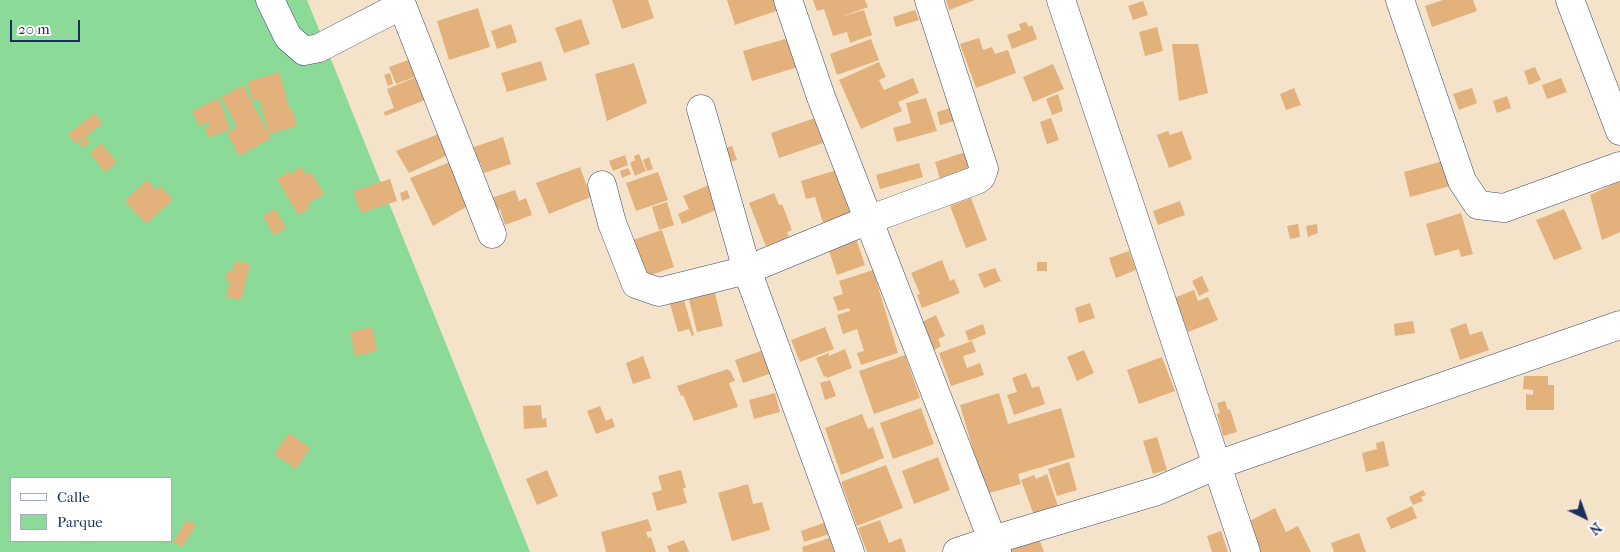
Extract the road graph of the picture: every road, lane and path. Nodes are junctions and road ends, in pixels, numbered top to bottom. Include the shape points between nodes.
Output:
1 (270, 0) edge
2 (788, 0) edge
3 (929, 0) edge
4 (1061, 0) edge
5 (1400, 0) edge
6 (1570, 0) edge
7 (401, 3) edge
8 (701, 109) dead end
9 (1620, 131) edge
10 (1620, 166) edge
11 (602, 185) dead end
12 (868, 220) junction
13 (492, 234) dead end
14 (747, 270) junction
15 (1620, 325) edge
16 (1217, 465) junction
17 (995, 546) edge
18 (850, 552) edge
19 (957, 552) edge
20 (1246, 552) edge

1 - 7 street via 288,38 304,51 319,48
2 - 12 street
3 - 12 street via 984,169 977,180
4 - 16 street
5 - 10 street via 1462,181 1478,205 1504,208
6 - 9 street
7 - 13 street
8 - 14 street
11 - 14 street via 612,223 636,284 659,292
12 - 14 street
12 - 17 street
14 - 18 street
15 - 16 street
16 - 17 street via 1158,491
16 - 20 street
17 - 19 street

